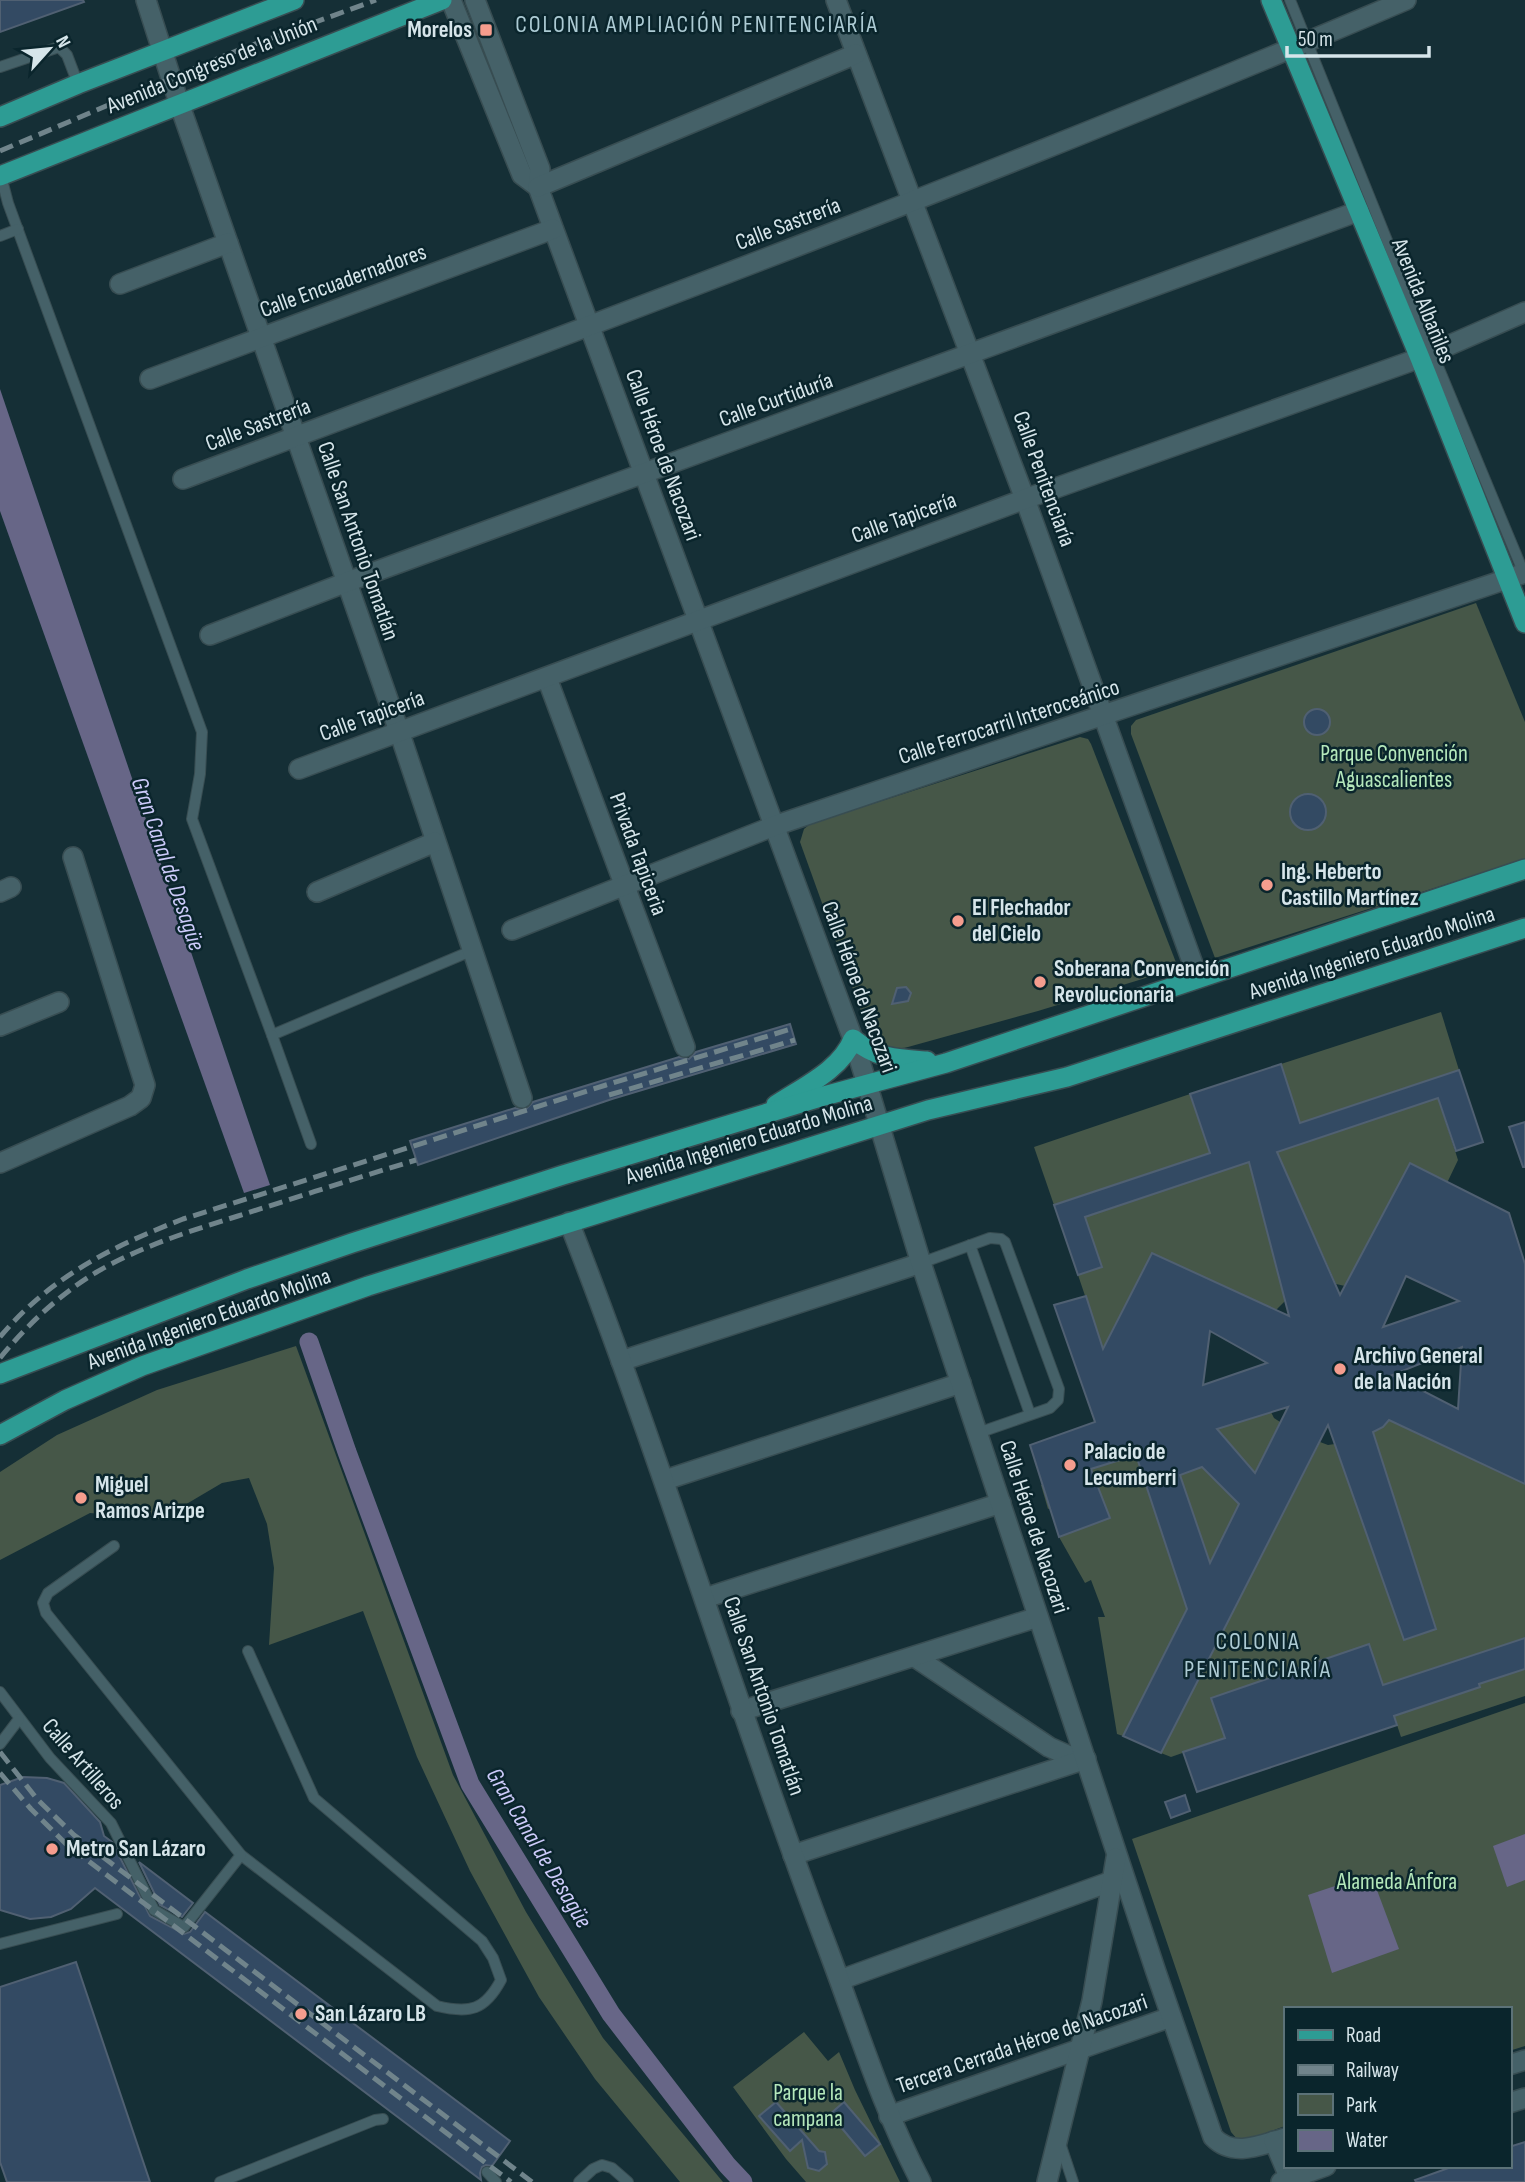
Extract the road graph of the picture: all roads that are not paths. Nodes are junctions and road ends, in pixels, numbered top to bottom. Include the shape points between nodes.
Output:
1 (146, 0) edge
2 (294, 0) edge
3 (442, 0) edge
4 (451, 0) edge
5 (475, 0) edge
6 (836, 0) edge
7 (1271, 0) edge
8 (1290, 0) edge
9 (1406, 0) edge
10 (1299, 45) junction
11 (163, 50) junction
12 (856, 54) junction
13 (0, 67) edge
14 (78, 84) junction
15 (179, 103) junction
16 (0, 117) edge
17 (0, 176) edge
18 (538, 187) junction
19 (913, 202) junction
20 (1359, 211) junction
21 (18, 229) junction
22 (553, 229) junction
23 (0, 236) edge
24 (228, 243) junction
25 (120, 284) dead end
26 (1525, 312) edge
27 (590, 328) junction
28 (261, 338) junction
29 (971, 354) junction
30 (1426, 355) junction
31 (150, 379) dead end
32 (296, 437) junction
33 (644, 475) junction
34 (183, 479) dead end
35 (1025, 499) junction
36 (1520, 576) edge
37 (347, 582) junction
38 (698, 620) junction
39 (1525, 623) edge
40 (210, 635) dead end
41 (547, 678) junction
42 (1104, 717) junction
43 (399, 731) junction
44 (299, 769) dead end
45 (774, 826) junction
46 (435, 842) junction
47 (73, 857) dead end
48 (1525, 869) edge
49 (623, 885) junction
50 (317, 892) dead end
51 (1525, 928) edge
52 (512, 930) dead end
53 (471, 951) junction
54 (1198, 978) junction
55 (58, 1002) dead end
56 (0, 1026) edge
57 (272, 1035) junction
58 (853, 1039) junction
59 (685, 1047) dead end
60 (946, 1063) junction
61 (867, 1084) junction
62 (522, 1098) dead end
63 (761, 1115) junction
64 (880, 1124) junction
65 (311, 1144) dead end
66 (0, 1163) edge
67 (569, 1222) junction
68 (970, 1245) junction
69 (921, 1263) junction
70 (621, 1361) junction
71 (0, 1374) edge
72 (961, 1383) junction
73 (1030, 1415) junction
74 (978, 1433) junction
75 (0, 1435) edge
76 (665, 1480) junction
77 (1001, 1503) junction
78 (114, 1546) dead end
79 (705, 1598) junction
80 (1038, 1617) junction
81 (248, 1651) dead end
82 (915, 1657) junction
83 (0, 1692) edge
84 (741, 1711) junction
85 (19, 1719) junction
86 (0, 1744) edge
87 (1086, 1759) junction
88 (1117, 1854) junction
89 (241, 1855) junction
90 (793, 1855) junction
91 (1112, 1881) junction
92 (117, 1914) dead end
93 (0, 1944) edge
94 (840, 1980) junction
95 (1171, 2017) junction
96 (1081, 2049) junction
97 (889, 2116) junction
98 (383, 2119) dead end
99 (1059, 2139) junction
100 (1280, 2140) edge
101 (1320, 2168) edge
102 (487, 2172) dead end
103 (1285, 2180) edge
104 (220, 2182) edge
105 (496, 2182) edge
106 (579, 2182) edge
107 (628, 2182) edge
108 (921, 2182) edge
109 (1047, 2182) edge
110 (1073, 2182) edge

1 - 11 street, Calle San Antonio Tomatlán
2 - 11 main road, Avenida Congreso de la Unión
3 - 15 main road, Avenida Congreso de la Unión
4 - 18 street, Calle Héroe de Nacozari via 522,175
5 - 18 street, Calle Héroe de Nacozari via 540,169
6 - 12 street, Calle Penitenciaría
7 - 10 main road, Avenida Albañiles
8 - 10 lane
9 - 10 street, Calle Sastrería
10 - 19 street, Calle Sastrería
10 - 20 main road, Avenida Albañiles
10 - 30 lane
11 - 14 main road, Avenida Congreso de la Unión
11 - 15 street, Calle San Antonio Tomatlán
12 - 18 street
12 - 19 street, Calle Penitenciaría
13 - 14 lane via 59,47
14 - 16 main road, Avenida Congreso de la Unión
15 - 17 main road, Avenida Congreso de la Unión
15 - 24 street, Calle San Antonio Tomatlán
17 - 21 lane
18 - 22 street, Calle Héroe de Nacozari
19 - 27 street, Calle Sastrería
19 - 29 street, Calle Penitenciaría
20 - 29 street, Calle Curtiduría
20 - 30 main road, Avenida Albañiles
21 - 23 lane
21 - 57 lane via 202,732 192,819
22 - 27 street, Calle Héroe de Nacozari
22 - 28 street, Calle Encuadernadores
24 - 25 street
24 - 28 street, Calle San Antonio Tomatlán
26 - 30 street, Calle Tapicería
27 - 32 street, Calle Sastrería
27 - 33 street, Calle Héroe de Nacozari
28 - 31 street, Calle Encuadernadores
28 - 32 street, Calle San Antonio Tomatlán
29 - 33 street, Calle Curtiduría
29 - 35 street, Calle Penitenciaría
30 - 35 street, Calle Tapicería
30 - 36 main road, Avenida Albañiles
32 - 34 street, Calle Sastrería
32 - 37 street, Calle San Antonio Tomatlán
33 - 37 street, Calle Curtiduría
33 - 38 street, Calle Héroe de Nacozari
35 - 38 street, Calle Tapicería
35 - 42 street, Calle Penitenciaría
36 - 39 main road, Avenida Albañiles
36 - 42 street, Calle Ferrocarril Interoceánico
37 - 40 street, Calle Curtiduría
37 - 43 street, Calle San Antonio Tomatlán
38 - 41 street, Calle Tapicería
38 - 45 street, Calle Héroe de Nacozari
41 - 43 street, Calle Tapicería
41 - 49 street, Privada Tapiceria
42 - 45 street, Calle Ferrocarril Interoceánico
42 - 54 street, Calle Penitenciaría
43 - 44 street, Calle Tapicería
43 - 46 street, Calle San Antonio Tomatlán
45 - 49 street, Calle Ferrocarril Interoceánico
45 - 58 street, Calle Héroe de Nacozari
46 - 50 street
46 - 53 street, Calle San Antonio Tomatlán
47 - 66 street via 145,1085 141,1098 114,1114
48 - 54 main road, Avenida Ingeniero Eduardo Molina
49 - 52 street, Calle Ferrocarril Interoceánico
49 - 59 street, Privada Tapiceria
51 - 64 main road, Avenida Ingeniero Eduardo Molina via 1067,1077
53 - 57 lane
53 - 62 street, Calle San Antonio Tomatlán
54 - 60 main road, Avenida Ingeniero Eduardo Molina
55 - 56 street
57 - 65 lane
58 - 60 main road via 890,1059
58 - 61 street, Calle Héroe de Nacozari
58 - 63 main road via 838,1063
60 - 61 main road, Avenida Ingeniero Eduardo Molina
61 - 63 main road, Avenida Ingeniero Eduardo Molina
61 - 64 street, Calle Héroe de Nacozari
63 - 71 main road, Avenida Ingeniero Eduardo Molina via 352,1243
64 - 67 main road, Avenida Ingeniero Eduardo Molina
64 - 69 street, Calle Héroe de Nacozari
67 - 70 street, Calle San Antonio Tomatlán
67 - 75 main road, Avenida Ingeniero Eduardo Molina via 368,1286 142,1366
68 - 69 lane
68 - 73 lane
68 - 73 lane via 995,1237 1008,1247 1059,1389 1055,1405
69 - 70 street
69 - 72 street, Calle Héroe de Nacozari
70 - 76 street, Calle San Antonio Tomatlán
72 - 74 street, Calle Héroe de Nacozari
72 - 76 street
73 - 74 lane
74 - 77 street, Calle Héroe de Nacozari
76 - 79 street, Calle San Antonio Tomatlán
77 - 79 street
77 - 80 street, Calle Héroe de Nacozari
78 - 89 lane via 48,1593 43,1609
79 - 84 street, Calle San Antonio Tomatlán
80 - 82 street
80 - 87 street, Calle Héroe de Nacozari
81 - 89 lane via 314,1798 482,1941 501,1980 492,1997 477,2008 457,2011 437,2006
82 - 84 street
82 - 87 street via 1049,1747
83 - 85 lane, Calle Artilleros
84 - 90 street, Calle San Antonio Tomatlán
85 - 86 lane
85 - 89 lane, Calle Artilleros via 111,1823 154,1910 184,1927
87 - 88 street, Calle Héroe de Nacozari
87 - 90 street
88 - 91 street, Calle Héroe de Nacozari
88 - 95 street, Calle Héroe de Nacozari
90 - 94 street, Calle San Antonio Tomatlán
91 - 94 street
91 - 96 street, Calle Héroe de Nacozari
92 - 93 lane
94 - 97 street, Calle San Antonio Tomatlán
95 - 96 street, Tercera Cerrada Héroe de Nacozari
95 - 100 street, Calle Héroe de Nacozari via 1213,2137 1220,2145 1240,2150
96 - 97 street, Tercera Cerrada Héroe de Nacozari
96 - 99 street, Calle Héroe de Nacozari
97 - 108 street, Calle San Antonio Tomatlán
98 - 104 lane
99 - 109 street, Calle Héroe de Nacozari
99 - 110 lane
100 - 103 street
101 - 103 street
102 - 105 lane
106 - 107 lane via 602,2165

